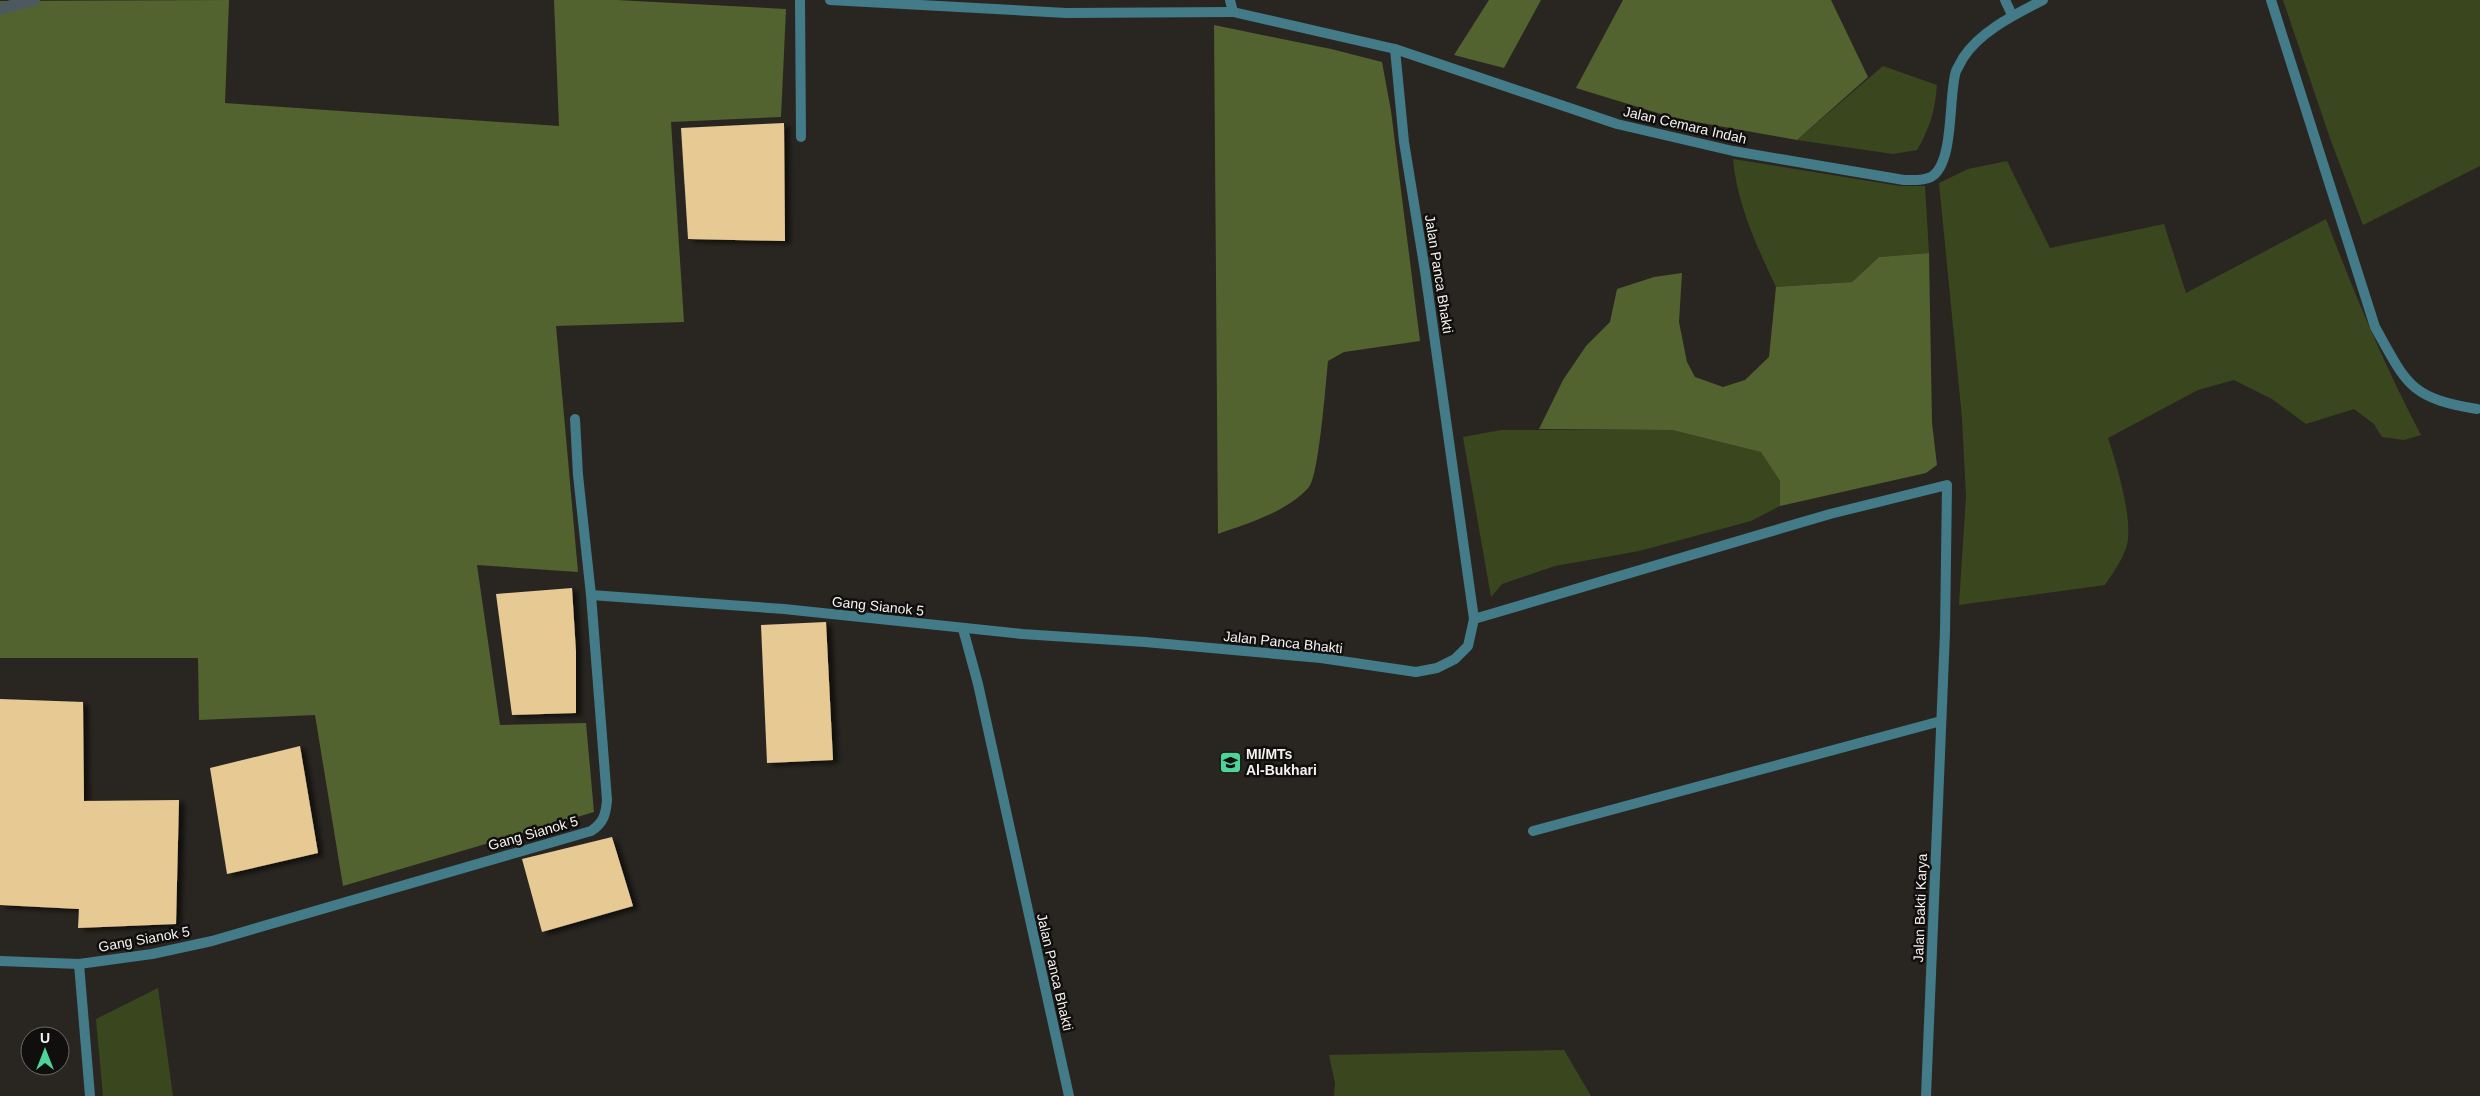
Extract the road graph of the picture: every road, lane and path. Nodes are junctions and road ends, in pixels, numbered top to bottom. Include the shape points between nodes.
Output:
1 (800, 0) edge
2 (830, 0) edge
3 (1230, 0) edge
4 (2005, 0) edge
5 (2043, 0) edge
6 (2271, 0) edge
7 (1233, 12) junction
8 (2012, 15) junction
9 (1395, 49) junction
10 (801, 137) dead end
11 (2477, 409) dead end
12 (575, 419) dead end
13 (591, 595) junction
14 (1474, 619) junction
15 (963, 629) junction
16 (1941, 721) junction
17 (1533, 831) dead end
18 (0, 961) edge
19 (79, 964) junction
20 (90, 1096) edge
21 (1069, 1096) edge
22 (1926, 1096) edge

1 - 10 street
2 - 7 street, Jalan Cemara Indah via 1066,12
3 - 7 street
4 - 8 street
5 - 8 street, Jalan Cemara Indah
6 - 11 street via 2376,327 2411,386 2445,404
7 - 9 street, Jalan Cemara Indah
8 - 9 street, Jalan Cemara Indah via 1981,39 1956,71 1943,160 1931,176 1919,180 1734,151 1617,124
9 - 14 street, Jalan Panca Bhakti via 1404,142
12 - 13 street
13 - 15 street, Gang Sianok 5 via 784,609
13 - 19 street, Gang Sianok 5 via 607,800 599,826 591,831 212,941 152,954
14 - 15 street, Jalan Panca Bhakti via 1468,646 1455,659 1437,668 1416,672 1321,658
14 - 16 street, Jalan Bakti Karya via 1830,514 1948,485
15 - 21 street, Jalan Panca Bhakti
16 - 17 street
16 - 22 street, Jalan Bakti Karya
18 - 19 street, Gang Sianok 5
19 - 20 street

